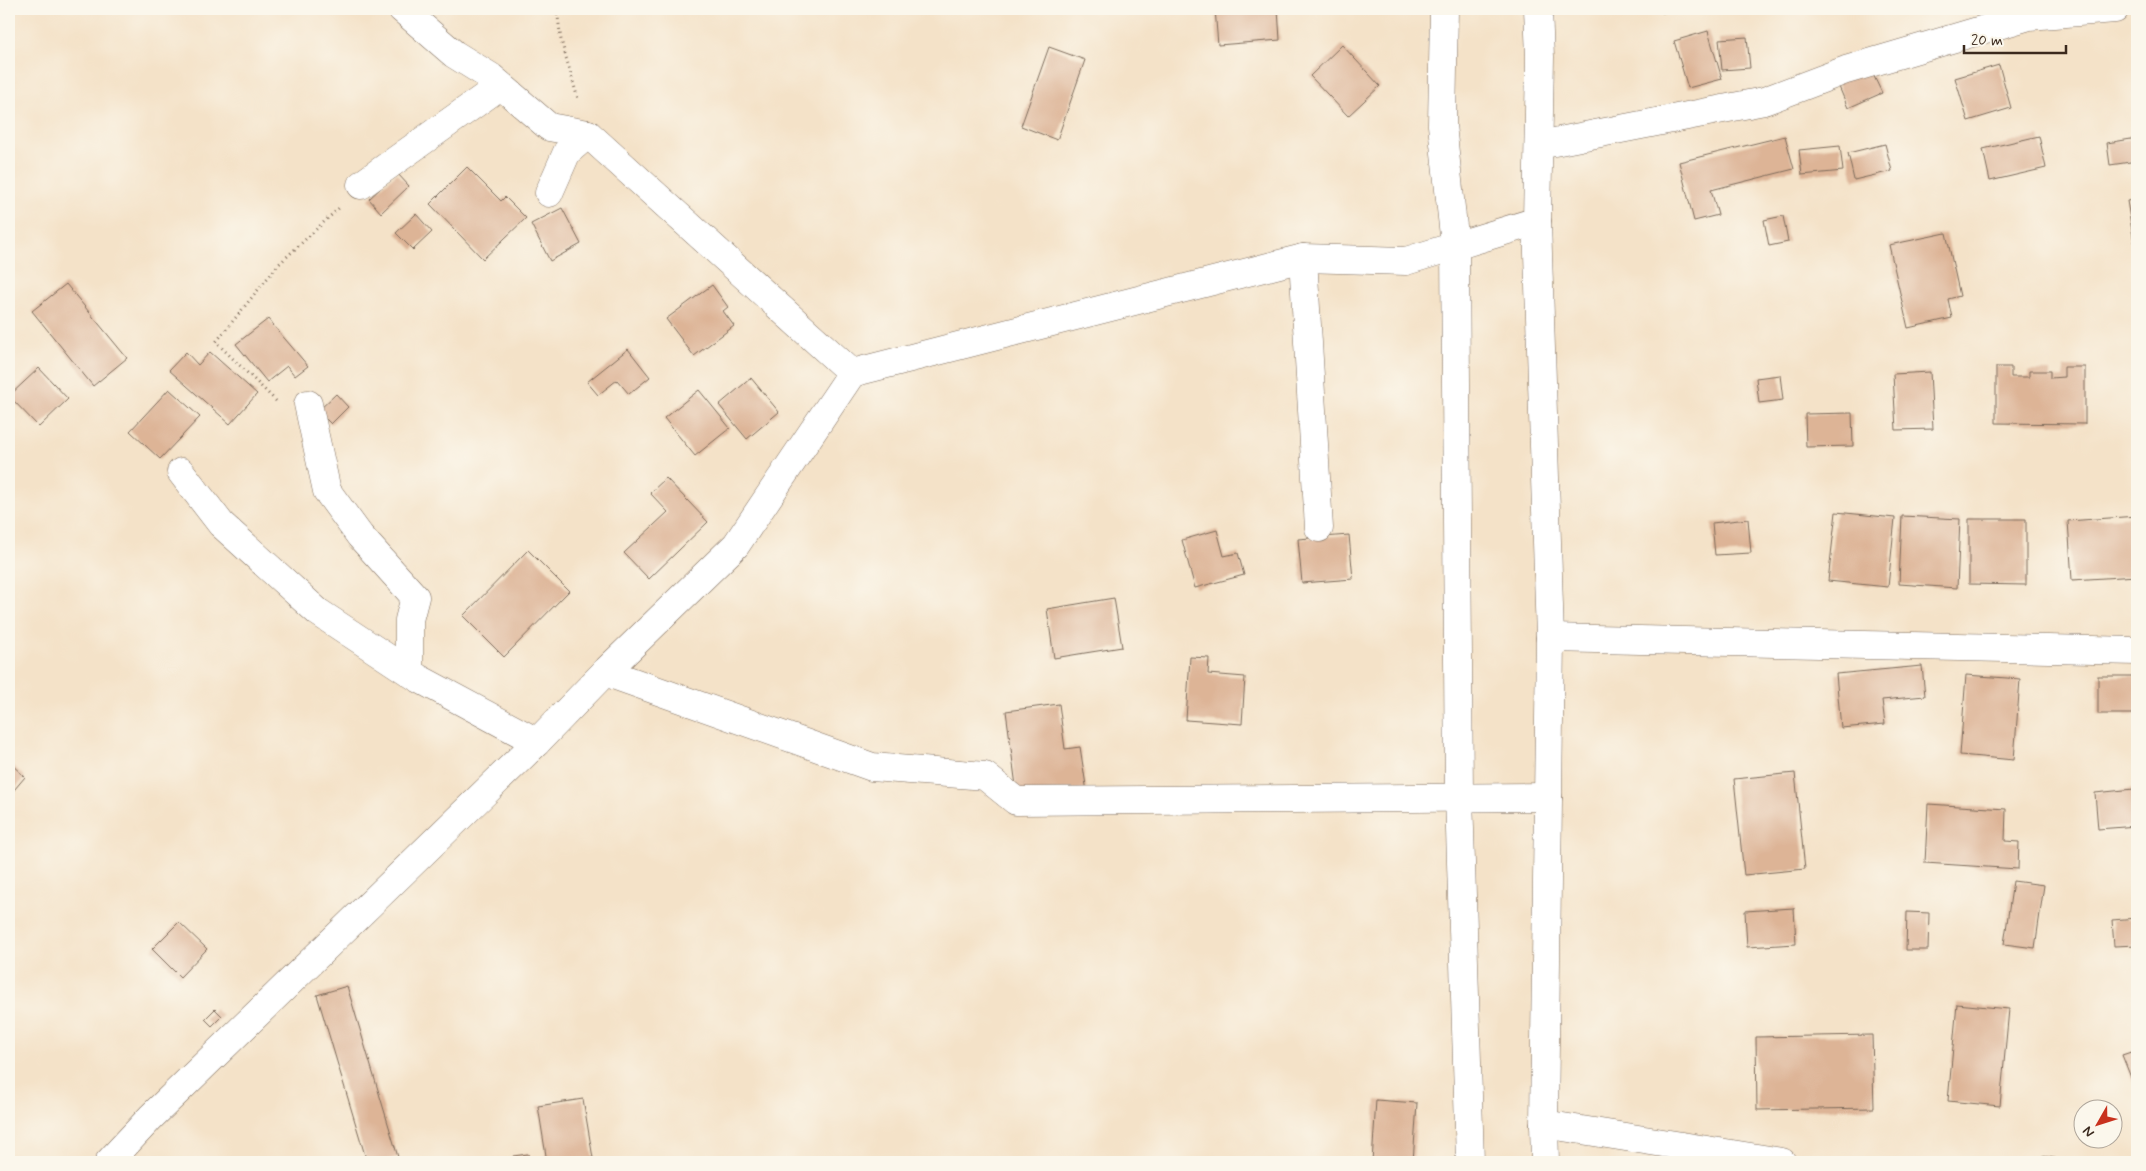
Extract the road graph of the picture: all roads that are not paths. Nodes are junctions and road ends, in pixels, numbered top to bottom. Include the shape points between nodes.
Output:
1 (402, 9) edge
2 (1444, 9) edge
3 (1538, 9) edge
4 (2115, 9) edge
5 (500, 86) junction
6 (588, 134) junction
7 (1539, 145) junction
8 (361, 185) road end
9 (549, 193) dead end
10 (1537, 221) junction
11 (1455, 245) junction
12 (1303, 258) junction
13 (852, 373) junction
14 (308, 404) road end
15 (181, 472) dead end
16 (1319, 528) dead end
17 (1550, 638) junction
18 (2137, 651) edge
19 (409, 671) junction
20 (605, 672) junction
21 (537, 742) junction
22 (1460, 796) junction
23 (1548, 797) junction
24 (1544, 1124) junction
25 (109, 1162) edge
26 (1470, 1162) edge
27 (1545, 1162) edge
28 (1782, 1162) edge

1 - 5 street via 454,54
2 - 11 street via 1442,125
3 - 7 street
4 - 7 street via 2029,16 1846,70 1764,100
5 - 6 street via 549,126
5 - 8 street
6 - 9 street via 567,152
6 - 13 street
7 - 10 street
10 - 11 street
10 - 17 street
11 - 12 street via 1406,261
11 - 22 street
12 - 13 street
12 - 16 street
13 - 20 street via 736,545
14 - 19 street via 327,491 360,536 414,597 409,620
15 - 19 street via 221,524 318,612
17 - 18 street
17 - 23 street
19 - 21 street
20 - 21 street
20 - 22 street via 872,768 985,776 1016,802
21 - 25 street via 158,1110
22 - 23 street
22 - 26 street
23 - 24 street
24 - 27 street
24 - 28 street

